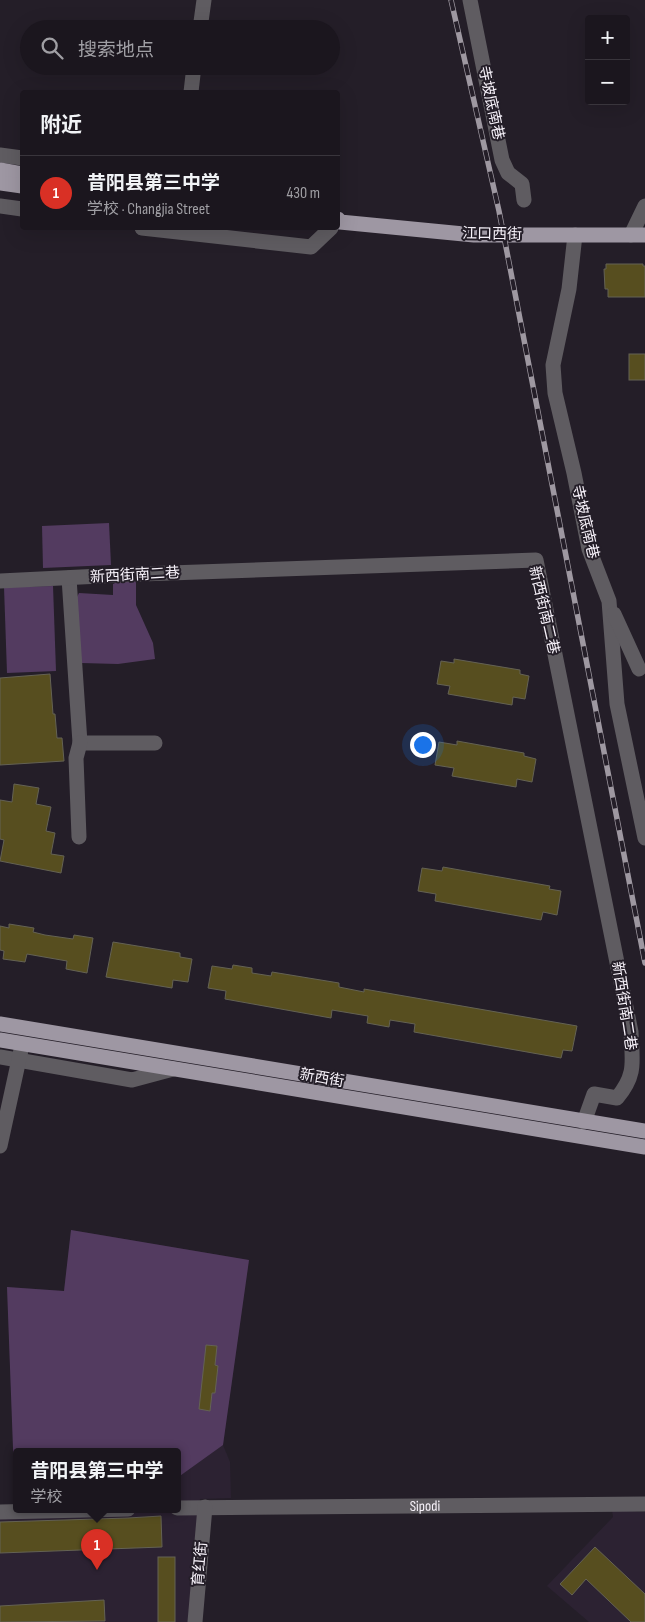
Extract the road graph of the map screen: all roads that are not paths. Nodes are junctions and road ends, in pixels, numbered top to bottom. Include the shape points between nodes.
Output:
1 (204, 0) edge
2 (470, 0) edge
3 (201, 20) edge
4 (193, 75) edge
5 (191, 90) edge
6 (0, 155) edge
7 (20, 158) edge
8 (0, 170) edge
9 (20, 174) edge
10 (0, 183) edge
11 (20, 186) edge
12 (524, 200) dead end
13 (0, 206) edge
14 (645, 206) edge
15 (20, 209) edge
16 (340, 224) edge
17 (160, 230) edge
18 (329, 230) edge
19 (575, 235) junction
20 (638, 235) edge
21 (69, 578) junction
22 (0, 581) edge
23 (609, 601) junction
24 (639, 669) dead end
25 (155, 742) dead end
26 (80, 744) junction
27 (79, 837) dead end
28 (645, 838) edge
29 (0, 1024) edge
30 (0, 1040) edge
31 (22, 1044) junction
32 (0, 1056) edge
33 (18, 1060) junction
34 (173, 1069) junction
35 (584, 1122) junction
36 (645, 1131) edge
37 (0, 1146) edge
38 (645, 1147) edge
39 (645, 1504) edge
40 (205, 1507) junction
41 (181, 1508) edge
42 (0, 1512) edge
43 (13, 1512) edge
44 (195, 1622) edge

1 - 3 street
2 - 12 street, 寺坡底南巷 via 502,160 508,173 522,184
4 - 5 street
6 - 7 street
8 - 9 main road
10 - 11 main road
13 - 15 street
14 - 20 street
16 - 19 main road, 江口西街 via 474,235
17 - 18 street via 311,247
19 - 20 main road, 江口西街
19 - 23 street, 寺坡底南巷 via 569,289 553,365 555,393 589,549
21 - 22 street, 新西街南二巷
21 - 26 street
21 - 35 street, 新西街南二巷 via 536,560 631,1032 632,1069 627,1086 617,1098 594,1094
23 - 24 street
23 - 28 street, 寺坡底南巷 via 617,704
25 - 26 street
26 - 27 street via 76,758
29 - 35 main road, 新西街
30 - 31 main road, 新西街
31 - 33 street
31 - 34 main road, 新西街
32 - 33 street
33 - 34 street via 132,1080
33 - 37 street
34 - 38 main road, 新西街
35 - 36 main road, 新西街
39 - 40 street, Sipodi
40 - 41 street, Sipodi
40 - 44 street, 育红街
42 - 43 street

